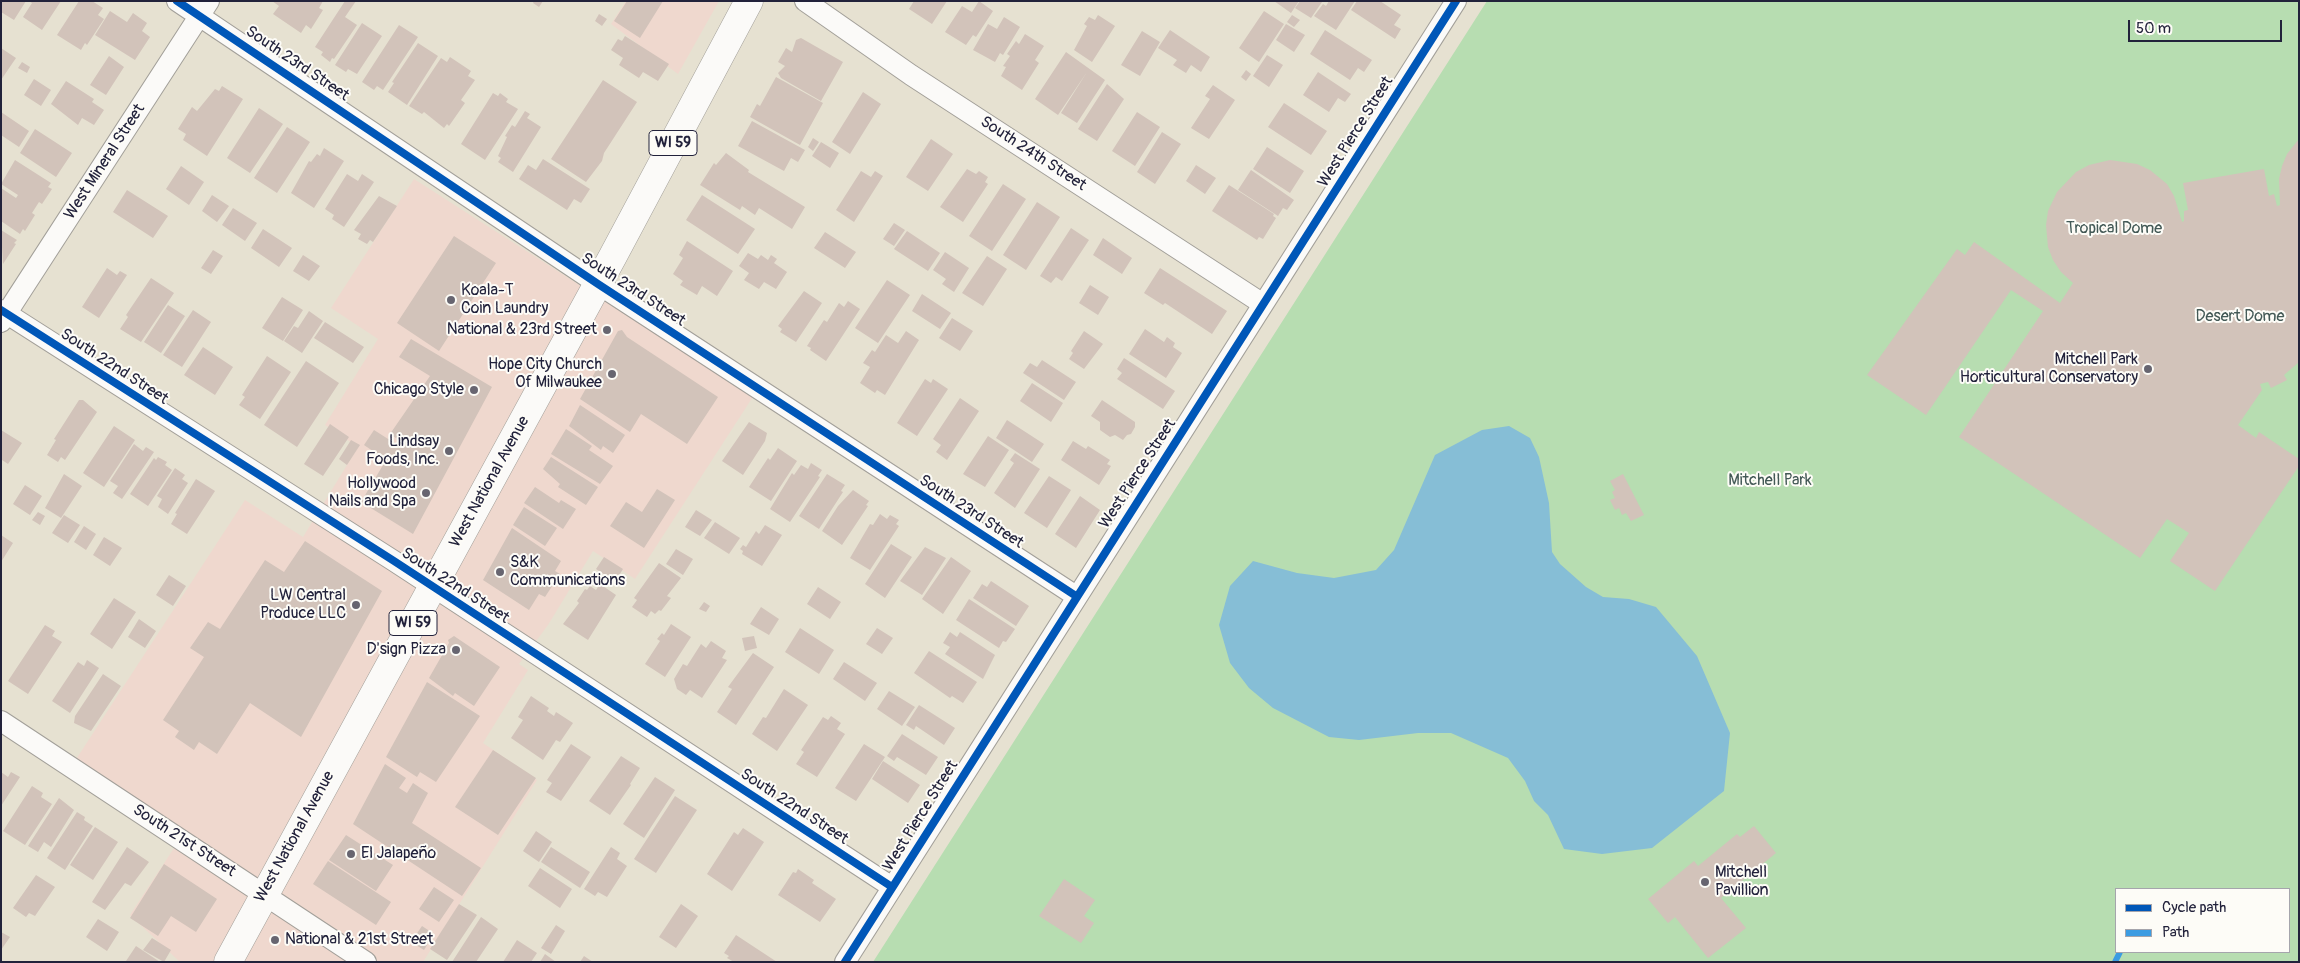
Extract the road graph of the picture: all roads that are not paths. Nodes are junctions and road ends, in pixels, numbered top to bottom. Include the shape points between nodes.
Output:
1 (177, 1) edge
2 (749, 1) edge
3 (805, 1) edge
4 (1451, 3) edge
5 (205, 8) edge
6 (598, 284) junction
7 (1263, 304) junction
8 (3, 315) edge
9 (433, 587) junction
10 (1076, 596) junction
11 (1, 721) edge
12 (892, 887) junction
13 (264, 894) junction
14 (228, 962) edge
15 (366, 962) edge
16 (845, 962) edge

1 - 5 street, South 23rd Street
2 - 6 main road, West National Avenue / WI 59
3 - 7 street, South 24th Street
4 - 7 street, West Pierce Street
5 - 6 street, South 23rd Street
5 - 8 street, West Mineral Street
6 - 9 main road, West National Avenue / WI 59
6 - 10 street, South 23rd Street
7 - 10 street, West Pierce Street
8 - 9 street, South 22nd Street
9 - 12 street, South 22nd Street
9 - 13 main road, West National Avenue / WI 59
10 - 12 street, West Pierce Street
11 - 13 street, South 21st Street
12 - 16 street, West Pierce Street
13 - 14 main road, West National Avenue / WI 59
13 - 15 street, South 21st Street

